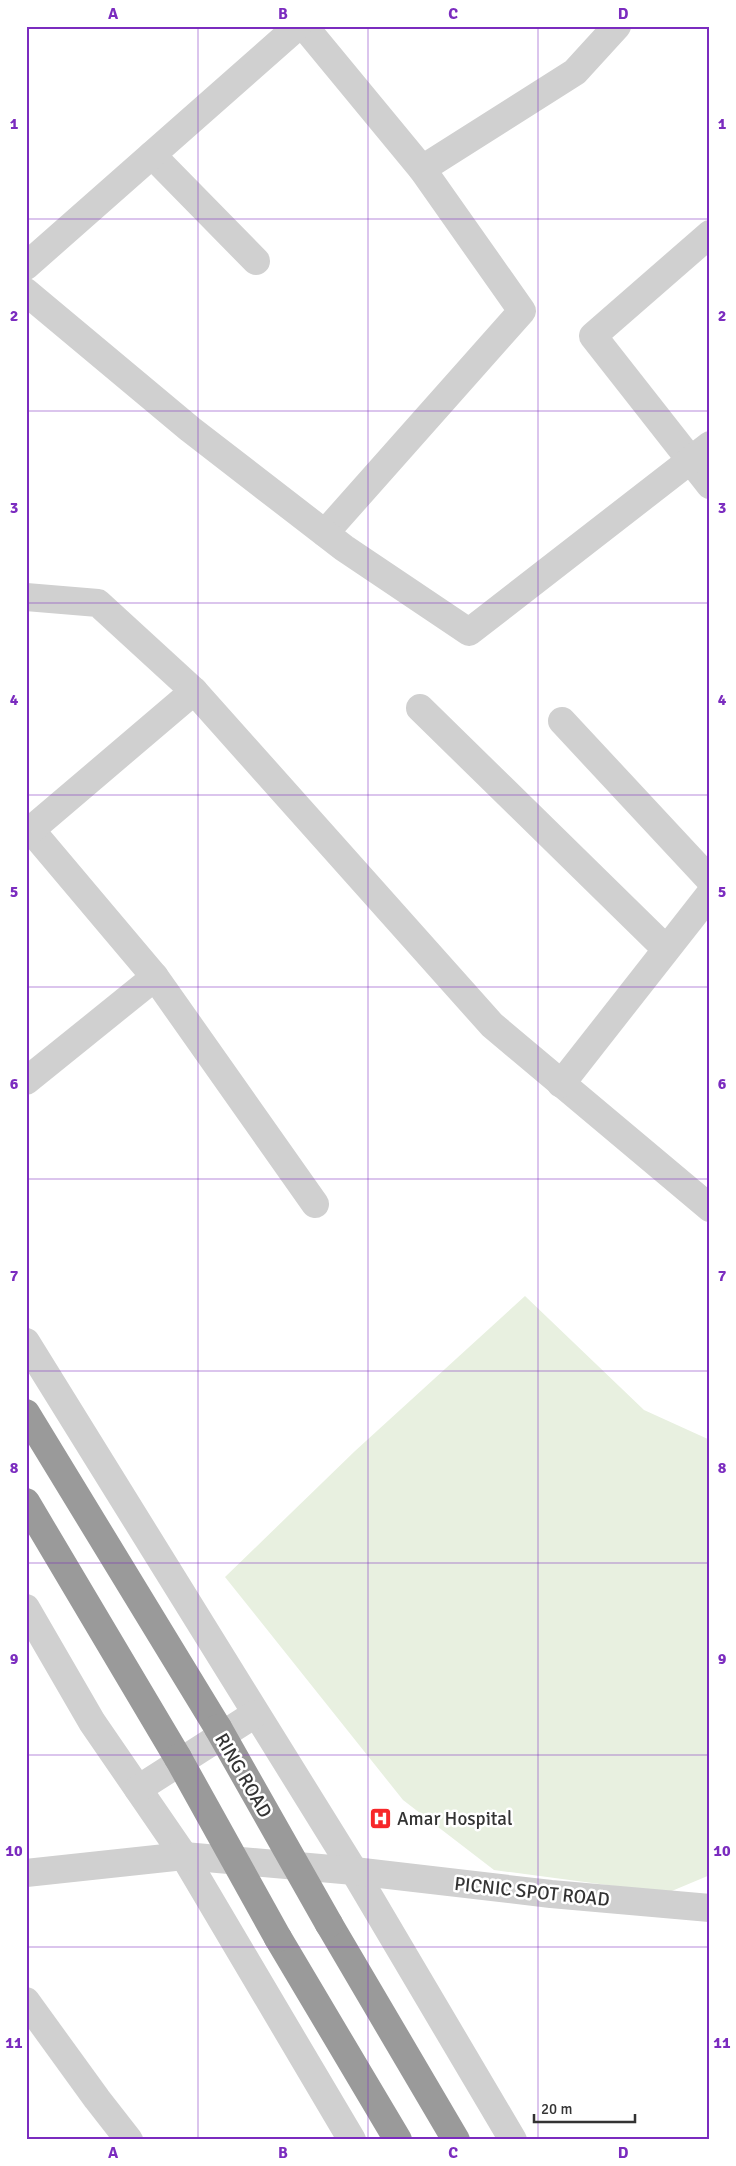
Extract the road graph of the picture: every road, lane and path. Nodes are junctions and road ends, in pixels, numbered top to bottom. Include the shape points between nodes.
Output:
1 (298, 26) edge
2 (304, 26) edge
3 (617, 26) edge
4 (152, 155) junction
5 (422, 169) junction
6 (710, 234) edge
7 (256, 261) dead end
8 (26, 266) edge
9 (26, 292) edge
10 (700, 453) edge
11 (710, 485) edge
12 (325, 533) junction
13 (26, 597) edge
14 (194, 691) junction
15 (420, 708) dead end
16 (562, 721) dead end
17 (29, 832) edge
18 (710, 880) edge
19 (710, 894) edge
20 (666, 949) junction
21 (155, 977) junction
22 (26, 1081) edge
23 (561, 1084) junction
24 (315, 1204) dead end
25 (710, 1208) edge
26 (26, 1342) edge
27 (26, 1413) edge
28 (26, 1502) edge
29 (26, 1608) edge
30 (255, 1714) junction
31 (138, 1789) junction
32 (184, 1856) junction
33 (354, 1871) junction
34 (26, 1872) edge
35 (710, 1908) edge
36 (26, 2001) edge
37 (128, 2140) edge
38 (352, 2140) edge
39 (398, 2140) edge
40 (456, 2140) edge
41 (514, 2140) edge

1 - 4 street
2 - 5 street
3 - 5 street via 575,72
4 - 7 street
4 - 8 street
5 - 12 street via 522,311
6 - 10 street via 593,336
9 - 12 street via 190,429
10 - 11 street
10 - 12 street via 469,632
13 - 14 street via 98,603
14 - 17 street
14 - 23 street via 492,1025
15 - 20 street
16 - 18 street
17 - 21 street
19 - 20 street
20 - 23 street
21 - 22 street
21 - 24 street
23 - 25 street
26 - 30 street
27 - 40 highway, RING ROAD, bridge via 218,1728
28 - 39 highway, bridge
29 - 31 street via 92,1722
30 - 31 street
30 - 33 street
31 - 32 street
32 - 33 street, PICNIC SPOT ROAD
32 - 34 street
32 - 38 street
33 - 35 street, PICNIC SPOT ROAD via 551,1894
33 - 41 street
36 - 37 street

